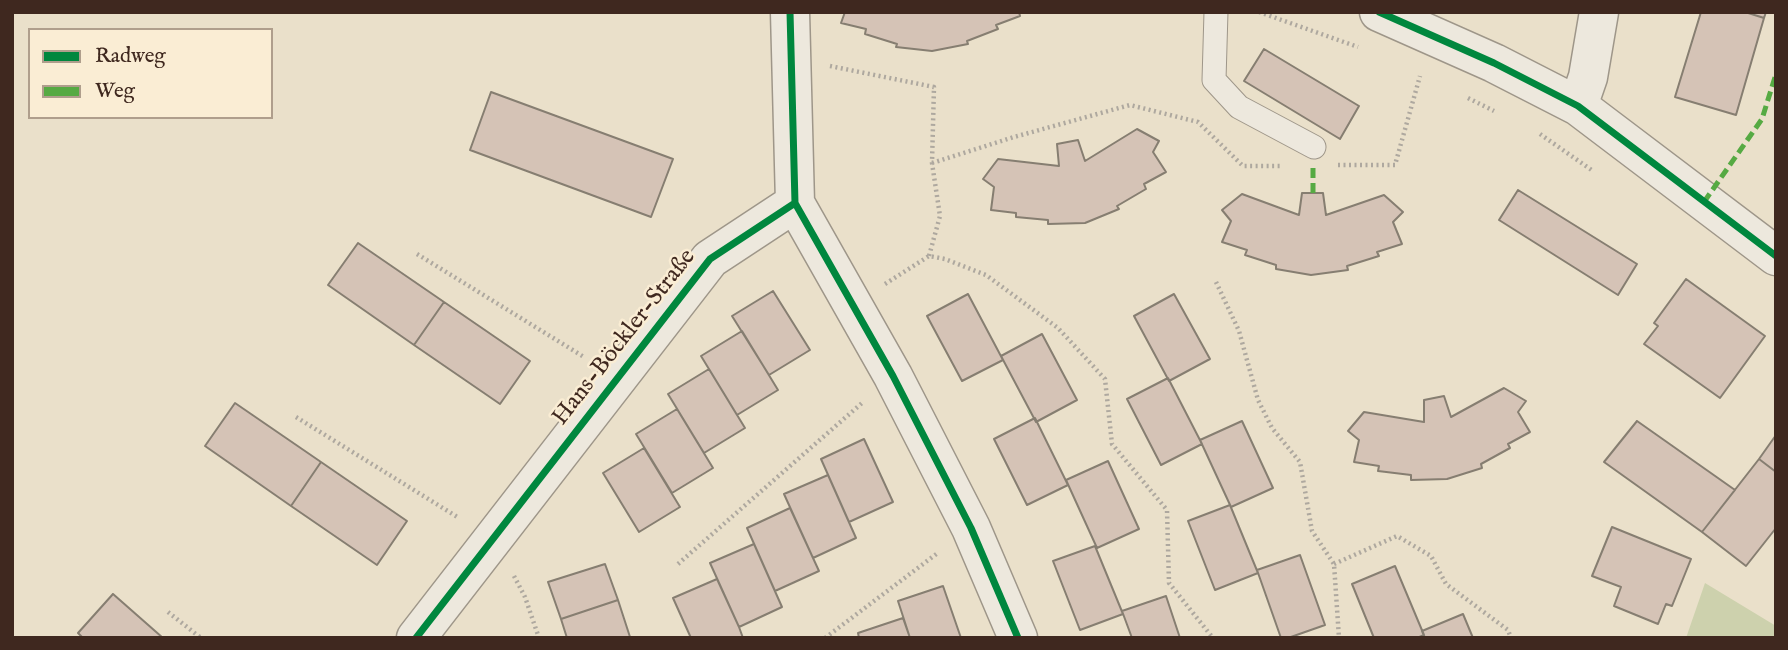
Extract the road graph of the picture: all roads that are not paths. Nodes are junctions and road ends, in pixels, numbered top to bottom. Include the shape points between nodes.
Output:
1 (790, 12) edge
2 (1216, 12) edge
3 (1379, 12) edge
4 (1599, 12) edge
5 (1578, 106) junction
6 (1320, 156) road end
7 (795, 203) junction
8 (1776, 256) edge
9 (416, 638) edge
10 (1018, 638) edge

1 - 7 street
2 - 6 lane via 1214,80 1239,107
3 - 5 street
4 - 5 street
5 - 8 street
7 - 9 street, Hans-Böckler-Straße via 710,259
7 - 10 street via 893,376 971,528

